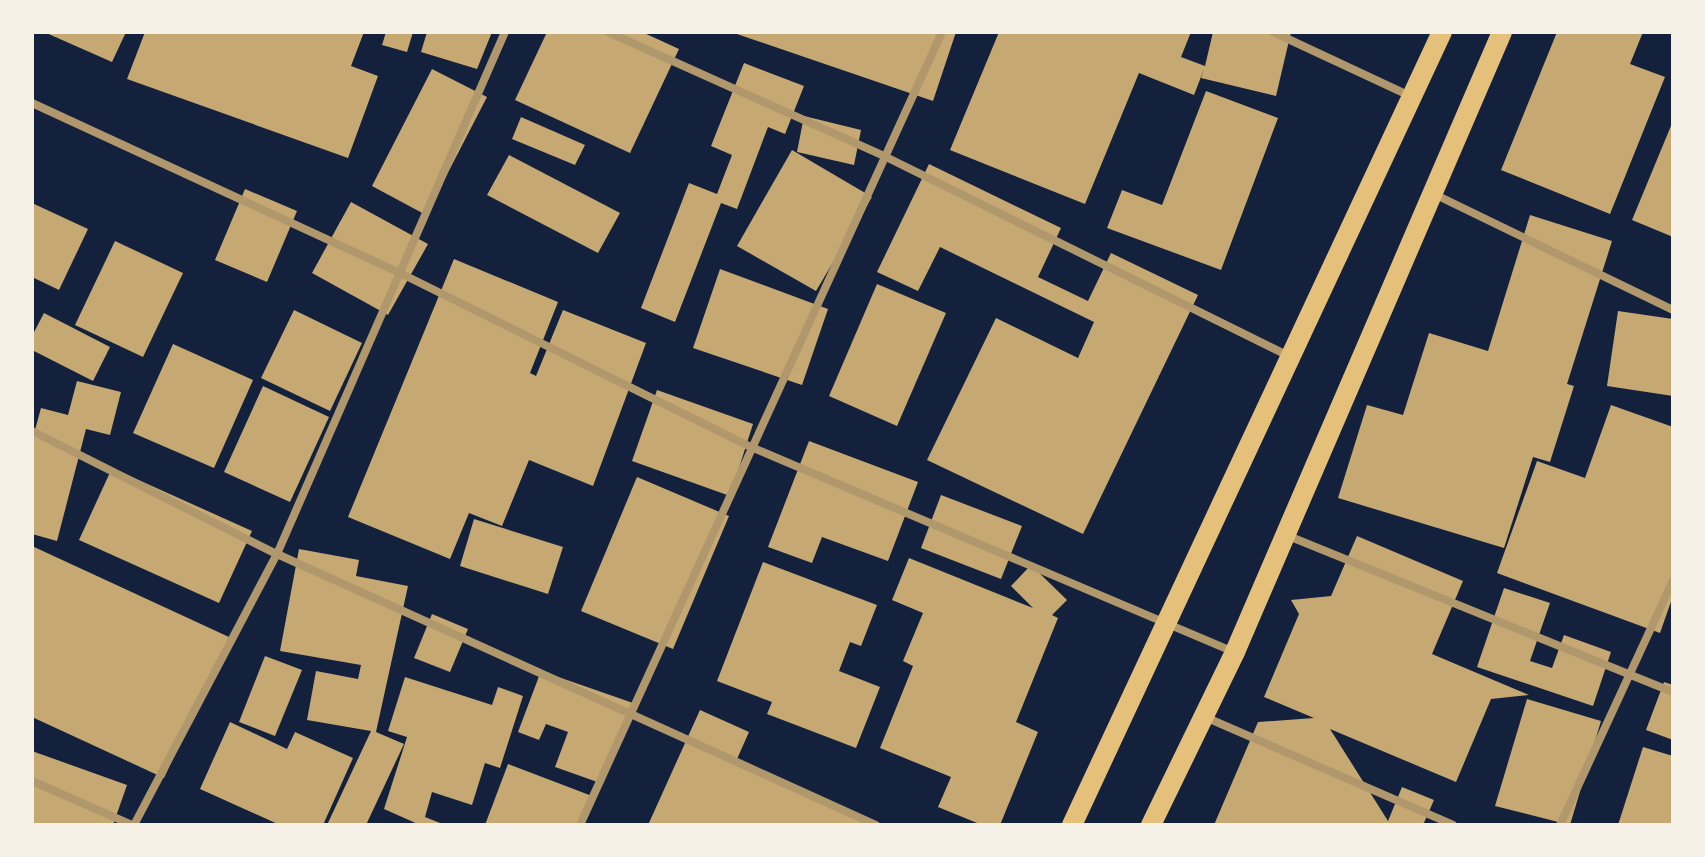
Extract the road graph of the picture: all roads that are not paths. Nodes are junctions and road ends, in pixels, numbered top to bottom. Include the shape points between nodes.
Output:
1 (505, 32) edge
2 (608, 32) edge
3 (942, 32) edge
4 (1273, 32) edge
5 (1442, 32) edge
6 (1502, 32) edge
7 (1414, 98) junction
8 (32, 103) edge
9 (884, 156) junction
10 (1434, 194) junction
11 (398, 272) junction
12 (1673, 310) edge
13 (1287, 355) junction
14 (32, 431) edge
15 (751, 447) junction
16 (1285, 534) junction
17 (277, 554) junction
18 (1673, 581) edge
19 (1164, 625) junction
20 (1235, 652) junction
21 (1629, 673) junction
22 (1673, 692) edge
23 (631, 713) junction
24 (1204, 717) junction
25 (32, 781) edge
26 (115, 821) edge
27 (133, 825) edge
28 (580, 825) edge
29 (876, 825) edge
30 (1072, 825) edge
31 (1151, 825) edge
32 (1453, 825) edge
33 (1560, 825) edge

1 - 11 street
2 - 9 street
3 - 9 street
4 - 7 street
5 - 7 main road
6 - 10 main road
7 - 13 main road
8 - 11 street
9 - 13 street
9 - 15 street
10 - 12 street
10 - 16 main road
11 - 15 street
11 - 17 street
13 - 19 main road
14 - 17 street
15 - 19 street
15 - 23 street
16 - 20 main road
16 - 21 street
17 - 23 street
17 - 27 street
18 - 21 street
19 - 20 street
19 - 30 main road
20 - 24 main road
21 - 22 street
21 - 33 street
23 - 28 street
23 - 29 street
24 - 31 main road
24 - 32 street
25 - 26 street
26 - 27 street

